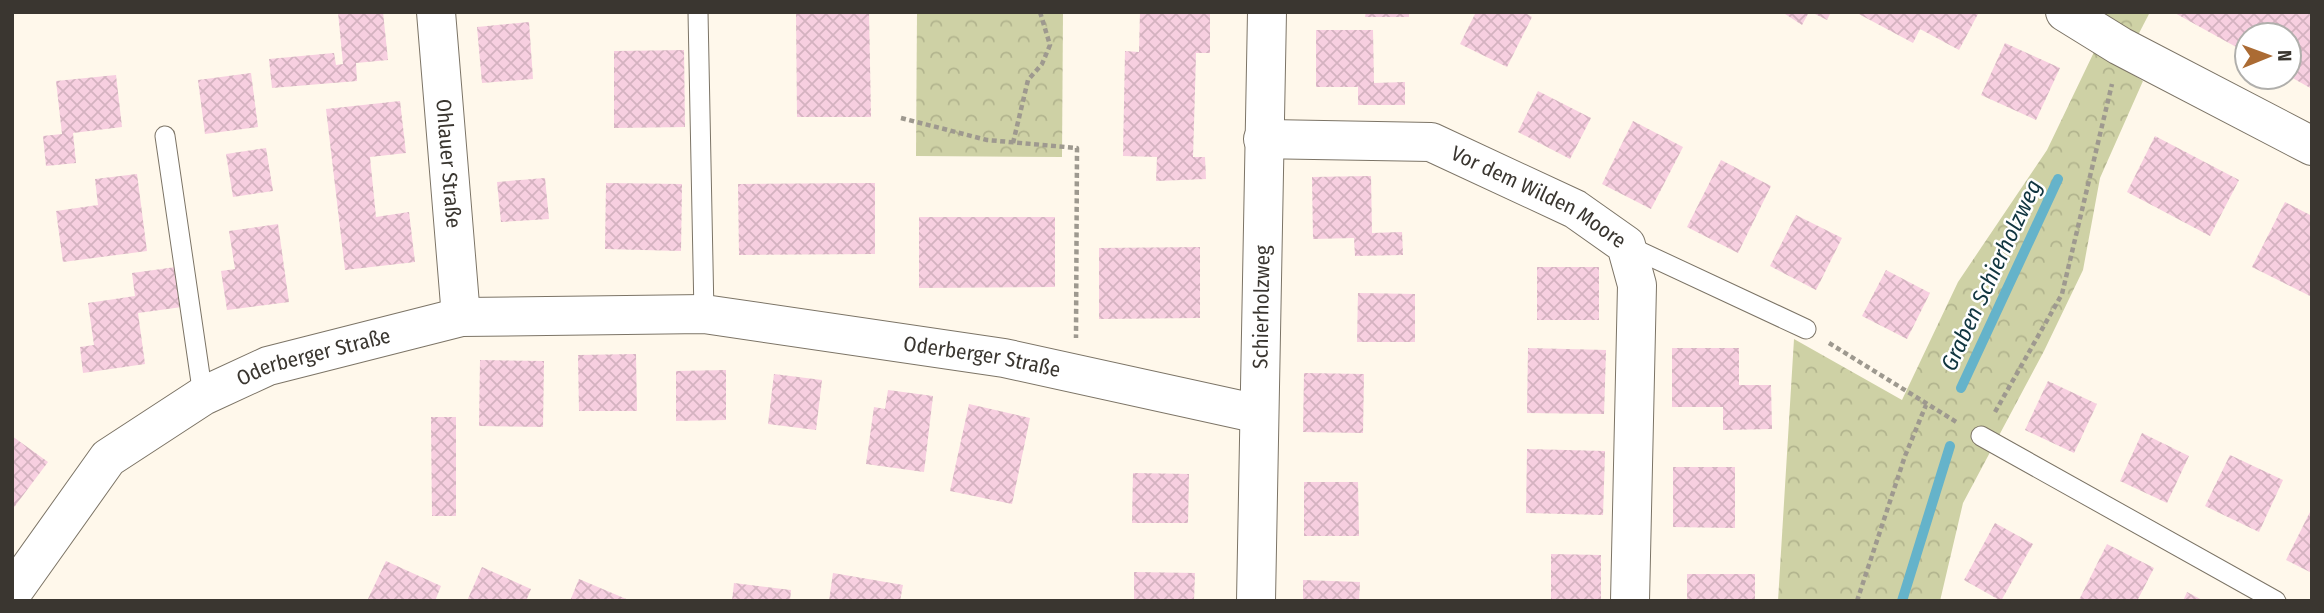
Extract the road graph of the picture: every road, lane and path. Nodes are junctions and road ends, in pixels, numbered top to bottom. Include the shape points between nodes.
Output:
1 (436, 12) edge
2 (698, 12) edge
3 (1040, 12) edge
4 (1267, 12) edge
5 (2065, 12) edge
6 (2120, 46) junction
7 (901, 118) dead end
8 (165, 136) dead end
9 (1264, 139) junction
10 (1013, 143) junction
11 (2312, 146) edge
12 (1626, 244) junction
13 (704, 314) junction
14 (461, 317) junction
15 (1806, 329) joint
16 (1075, 374) junction
17 (202, 396) junction
18 (1926, 405) junction
19 (1259, 414) junction
20 (1982, 436) junction
21 (12, 593) edge
22 (1256, 601) edge
23 (1630, 601) edge
24 (1857, 601) edge
25 (2276, 601) edge

1 - 14 street, Ohlauer Straße
2 - 13 lane
3 - 10 path via 1050,45 1028,80
4 - 9 street, Schierholzweg
5 - 6 street
6 - 11 street
6 - 20 path via 2062,294
7 - 10 path
8 - 17 lane
9 - 12 street, Vor dem Wilden Moore via 1431,142 1575,209
9 - 19 street, Schierholzweg
10 - 16 path via 1077,148
12 - 15 lane
12 - 23 street, Vor dem Wilden Moore via 1637,285
13 - 14 street, Oderberger Straße
13 - 16 street, Oderberger Straße via 1004,358
14 - 17 street, Oderberger Straße via 268,366
15 - 18 path
16 - 19 street, Oderberger Straße
17 - 21 street, Oderberger Straße via 108,457
18 - 20 path
18 - 24 path
19 - 22 street, Schierholzweg
20 - 25 lane

